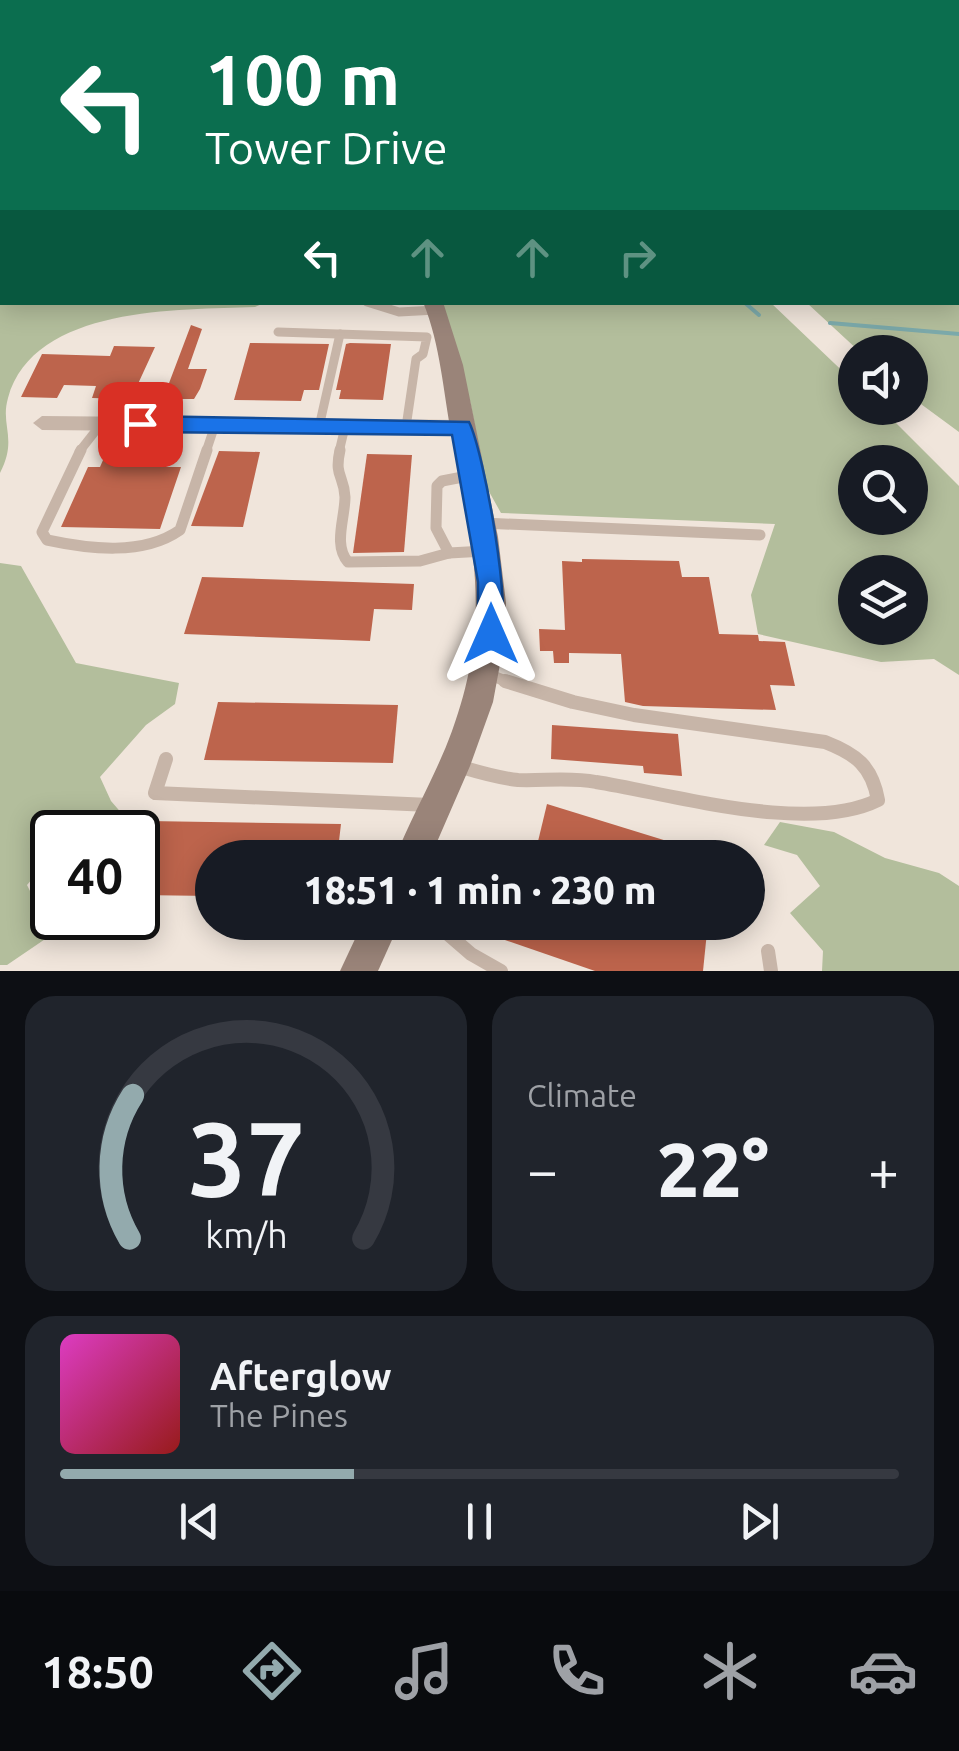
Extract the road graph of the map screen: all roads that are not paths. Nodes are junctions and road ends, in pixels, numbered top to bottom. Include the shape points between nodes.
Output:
1 (377, 305) edge
2 (435, 306) edge
3 (278, 332) dead end
4 (340, 334) junction
5 (42, 423) dead end
6 (102, 424) junction
7 (215, 425) junction
8 (319, 426) junction
9 (345, 427) junction
10 (406, 427) junction
11 (462, 427) junction
12 (473, 475) junction
13 (760, 536) dead end
14 (484, 537) junction
15 (449, 553) junction
16 (484, 673) junction
17 (166, 759) dead end
18 (454, 765) junction
19 (436, 805) junction
20 (420, 840) edge
21 (374, 940) edge
22 (455, 940) edge
23 (768, 951) dead end
24 (359, 971) edge
25 (501, 971) edge
26 (770, 971) edge

1 - 2 lane via 399,312
2 - 11 street via 450,346
3 - 4 lane
4 - 8 lane
4 - 10 lane via 427,337 416,359
5 - 6 street
6 - 7 street
6 - 7 lane via 71,460 42,532 47,540 148,546 172,538
7 - 8 street
8 - 9 street
9 - 10 street
9 - 15 lane via 335,472 344,494 342,555 348,562 389,563
10 - 11 street
11 - 12 street
12 - 14 street
12 - 15 lane via 438,486 436,528
13 - 14 lane
14 - 15 lane
14 - 16 street via 492,607
16 - 18 street
16 - 18 lane via 525,691 622,713 820,740 871,772 879,799 857,813 789,813 590,781 502,778
17 - 19 lane via 155,793
18 - 19 street
19 - 20 street
21 - 24 street
22 - 25 lane
23 - 26 lane

